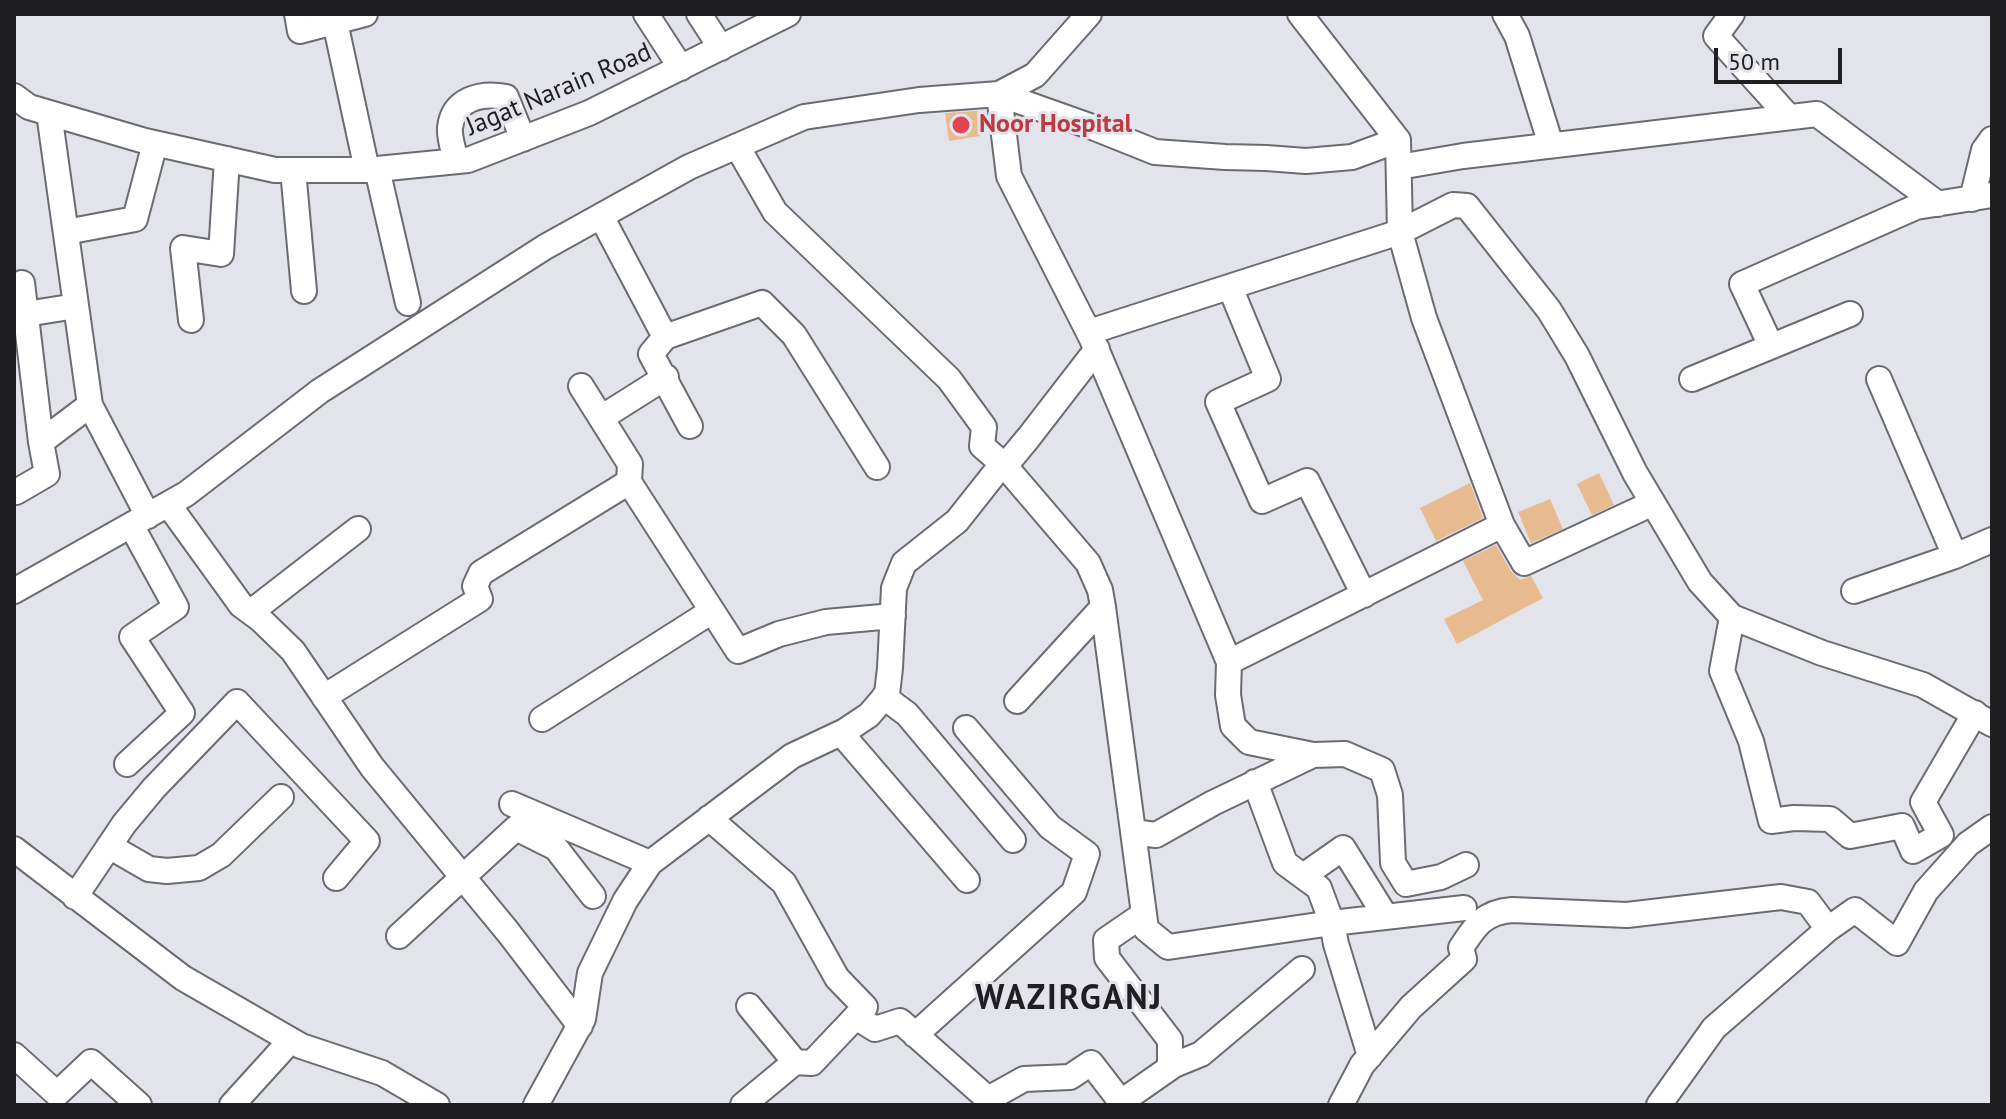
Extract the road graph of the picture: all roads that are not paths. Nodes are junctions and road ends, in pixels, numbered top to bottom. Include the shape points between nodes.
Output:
1 (297, 14) edge
2 (365, 14) edge
3 (646, 14) edge
4 (699, 14) edge
5 (788, 14) edge
6 (1089, 14) edge
7 (1300, 14) edge
8 (1505, 14) edge
9 (1732, 14) edge
10 (335, 22) junction
11 (721, 48) junction
12 (681, 68) junction
13 (999, 94) junction
14 (27, 105) edge
15 (1789, 117) junction
16 (523, 139) junction
17 (1992, 139) edge
18 (1398, 140) junction
19 (155, 143) junction
20 (1551, 145) junction
21 (737, 146) junction
22 (227, 159) junction
23 (456, 161) junction
24 (1399, 167) junction
25 (372, 169) junction
26 (293, 170) junction
27 (1982, 197) edge
28 (1938, 204) junction
29 (601, 216) junction
30 (66, 232) junction
31 (1400, 232) junction
32 (22, 283) dead end
33 (1230, 287) junction
34 (304, 291) dead end
35 (408, 303) dead end
36 (76, 306) junction
37 (26, 314) junction
38 (1850, 314) dead end
39 (191, 320) dead end
40 (665, 337) junction
41 (1093, 341) junction
42 (1771, 346) junction
43 (666, 377) junction
44 (1692, 379) dead end
45 (1879, 379) dead end
46 (581, 386) dead end
47 (90, 405) junction
48 (601, 418) junction
49 (690, 426) dead end
50 (41, 442) junction
51 (1005, 466) junction
52 (877, 467) dead end
53 (629, 482) junction
54 (16, 492) dead end
55 (1653, 503) junction
56 (149, 515) junction
57 (1502, 525) junction
58 (358, 529) dead end
59 (1992, 540) edge
60 (1955, 556) junction
61 (14, 591) edge
62 (1854, 591) dead end
63 (1364, 595) junction
64 (1103, 607) junction
65 (712, 611) junction
66 (251, 612) junction
67 (893, 616) junction
68 (1732, 617) junction
69 (1229, 662) junction
70 (324, 697) junction
71 (884, 697) junction
72 (1017, 701) dead end
73 (1983, 718) edge
74 (542, 719) dead end
75 (966, 728) dead end
76 (841, 733) junction
77 (1313, 755) junction
78 (127, 764) dead end
79 (1255, 782) junction
80 (281, 797) dead end
81 (512, 804) dead end
82 (709, 818) junction
83 (1992, 827) edge
84 (1133, 832) junction
85 (1941, 835) junction
86 (1013, 840) dead end
87 (109, 846) junction
88 (14, 849) edge
89 (1958, 855) junction
90 (650, 863) junction
91 (1393, 863) junction
92 (1466, 865) dead end
93 (1358, 875) junction
94 (1303, 876) junction
95 (462, 877) junction
96 (336, 878) dead end
97 (967, 880) dead end
98 (593, 896) dead end
99 (75, 897) junction
100 (1464, 908) dead end
101 (1144, 914) junction
102 (1386, 917) junction
103 (1332, 923) junction
104 (1828, 929) junction
105 (399, 936) dead end
106 (1302, 969) dead end
107 (749, 1006) dead end
108 (856, 1017) junction
109 (580, 1026) junction
110 (915, 1035) junction
111 (291, 1040) junction
112 (14, 1055) edge
113 (1370, 1056) junction
114 (795, 1062) junction
115 (1170, 1067) junction
116 (1113, 1101) edge
117 (139, 1105) edge
118 (232, 1105) edge
119 (437, 1105) edge
120 (536, 1105) edge
121 (743, 1105) edge
122 (1341, 1105) edge
123 (1659, 1105) edge

1 - 10 street via 300,31
2 - 10 street
3 - 12 street
4 - 11 street
5 - 11 street, Jagat Narain Road
6 - 13 street via 1035,75
7 - 18 street
8 - 20 street via 1517,36
9 - 15 street via 1716,36
10 - 25 street
11 - 12 street, Jagat Narain Road
12 - 16 street, Jagat Narain Road
13 - 18 street via 1155,152 1306,161 1352,157
13 - 21 street via 804,117
13 - 41 street via 1009,176
14 - 19 street, Jagat Narain Road
14 - 30 street
15 - 20 street
15 - 28 street via 1817,114
16 - 23 street, Jagat Narain Road
16 - 23 street via 506,97 468,99 455,110 450,130
17 - 27 street via 1984,150
18 - 24 street
19 - 22 street, Jagat Narain Road
19 - 30 street via 135,219
20 - 24 street
21 - 29 street
21 - 51 street via 775,212 949,379 984,427 982,446
22 - 26 street, Jagat Narain Road
22 - 39 street via 221,254 183,248
23 - 25 street, Jagat Narain Road
24 - 31 street
25 - 26 street, Jagat Narain Road
25 - 35 street
26 - 34 street
27 - 28 street
28 - 42 street via 1916,207 1742,284
29 - 40 street
29 - 56 street via 320,391 186,494
30 - 36 street
31 - 33 street
31 - 55 street via 1453,205 1467,206 1549,310
31 - 57 street via 1424,318
32 - 37 street
33 - 41 street
33 - 63 street via 1268,379 1218,402 1262,501 1307,481
36 - 37 street
36 - 47 street
37 - 50 street
38 - 42 street
40 - 43 street via 651,354
40 - 52 street via 762,303 794,335
41 - 51 street
41 - 69 street
42 - 44 street
43 - 48 street
43 - 49 street
45 - 60 street
46 - 48 street
47 - 50 street
47 - 56 street
48 - 53 street via 630,464
50 - 54 street via 47,474
51 - 64 street via 1088,563
51 - 67 street via 957,521 904,563 894,588
53 - 65 street
53 - 70 street via 481,573 475,586 480,599
55 - 57 street via 1524,563
55 - 68 street via 1700,582
56 - 61 street
56 - 66 street
56 - 78 street via 176,607 132,637 182,713
57 - 63 street
58 - 66 street
59 - 60 street
60 - 62 street
63 - 69 street
64 - 72 street
64 - 84 street
65 - 67 street via 738,651 826,622
65 - 74 street
66 - 70 street via 293,651
67 - 71 street
68 - 73 street via 1923,685
68 - 85 street via 1722,671 1751,741 1771,821 1830,819 1850,836 1902,826 1913,851
69 - 77 street via 1233,726 1249,742
70 - 95 street via 372,767
71 - 76 street via 869,715
71 - 86 street via 907,714
73 - 85 street via 1923,802
75 - 110 street via 1050,827 1087,854 1074,892
76 - 82 street via 792,756
76 - 97 street
77 - 79 street
77 - 91 street via 1345,754 1382,770 1390,795
79 - 84 street via 1156,835
79 - 94 street via 1285,863
80 - 87 street via 221,855 199,868 149,869
81 - 90 street
82 - 90 street
82 - 108 street via 784,883 837,978 865,1007
83 - 89 street
84 - 101 street
85 - 89 street
87 - 96 street via 154,788 237,702 367,841
87 - 99 street
88 - 99 street
89 - 104 street via 1926,891 1897,943 1855,910
90 - 109 street via 590,973
91 - 92 street via 1406,884
91 - 93 street
93 - 94 street via 1343,848
93 - 102 street
94 - 103 street via 1319,888
95 - 98 street via 516,828 556,848
95 - 105 street
95 - 109 street
99 - 111 street via 183,978
100 - 102 street
101 - 103 street via 1146,929 1168,947
101 - 115 street via 1106,940 1107,958 1170,1040
102 - 103 street
103 - 113 street
104 - 113 street via 1808,902 1781,897 1627,915 1497,911 1475,925 1461,948 1464,959 1411,1007
104 - 123 street via 1714,1028
106 - 115 street via 1201,1054
107 - 114 street
108 - 110 street via 875,1029 900,1021
108 - 114 street via 812,1063
109 - 120 street
110 - 116 street via 988,1099 1024,1079 1070,1077 1091,1063
111 - 118 street
111 - 119 street via 382,1073
112 - 117 street via 57,1094 91,1062
113 - 122 street
114 - 121 street
115 - 116 street via 1121,1102

